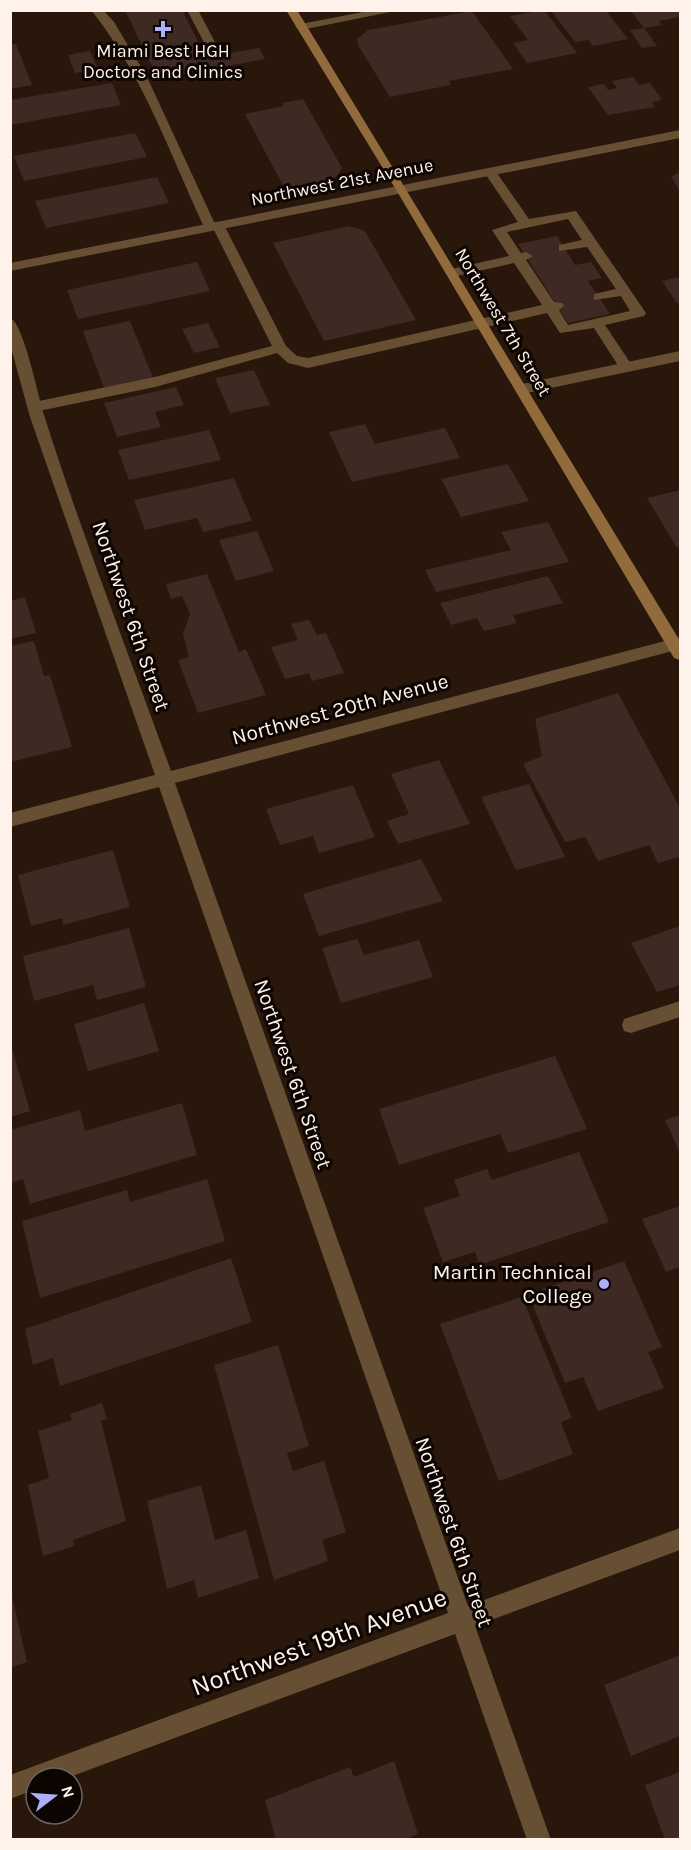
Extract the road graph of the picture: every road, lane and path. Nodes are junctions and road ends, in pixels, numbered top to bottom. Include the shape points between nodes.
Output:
1 (96, 10) edge
2 (192, 10) edge
3 (291, 10) edge
4 (395, 10) edge
5 (301, 27) junction
6 (211, 46) dead end
7 (681, 134) edge
8 (490, 171) junction
9 (401, 188) junction
10 (526, 224) junction
11 (214, 226) junction
12 (591, 242) junction
13 (564, 248) dead end
14 (522, 257) junction
15 (10, 267) edge
16 (452, 273) junction
17 (624, 291) junction
18 (599, 297) dead end
19 (554, 307) junction
20 (10, 322) edge
21 (597, 323) junction
22 (484, 324) junction
23 (280, 348) junction
24 (681, 356) edge
25 (626, 367) junction
26 (522, 389) junction
27 (34, 407) junction
28 (679, 648) edge
29 (165, 778) junction
30 (10, 820) edge
31 (681, 1009) edge
32 (631, 1025) dead end
33 (681, 1539) edge
34 (461, 1620) junction
35 (10, 1787) edge
36 (539, 1839) edge

1 - 11 street via 108,22 141,77
2 - 6 street
3 - 5 main road, Northwest 7th Street
4 - 5 street
5 - 9 main road, Northwest 7th Street
7 - 8 street, Northwest 21st Avenue
8 - 9 street, Northwest 21st Avenue
8 - 10 street
9 - 11 street, Northwest 21st Avenue
9 - 16 main road, Northwest 7th Street
10 - 12 street via 571,214
10 - 14 street via 499,230
11 - 15 street, Northwest 21st Avenue
11 - 23 street
12 - 13 street
12 - 17 street
14 - 16 street
14 - 19 street
16 - 22 main road, Northwest 7th Street
17 - 18 street
17 - 21 street via 639,313
19 - 21 street via 565,330
19 - 22 street
20 - 27 street, Northwest 6th Street via 24,359
21 - 25 street
22 - 23 street via 308,363 293,360
22 - 26 main road, Northwest 7th Street
23 - 27 street via 156,382
24 - 25 street
25 - 26 street
26 - 28 main road, Northwest 7th Street
27 - 29 street, Northwest 6th Street
28 - 29 street, Northwest 20th Avenue
29 - 30 street, Northwest 20th Avenue
29 - 34 street, Northwest 6th Street
31 - 32 street
33 - 34 street, Northwest 19th Avenue
34 - 35 street, Northwest 19th Avenue
34 - 36 street, Northwest 6th Street

